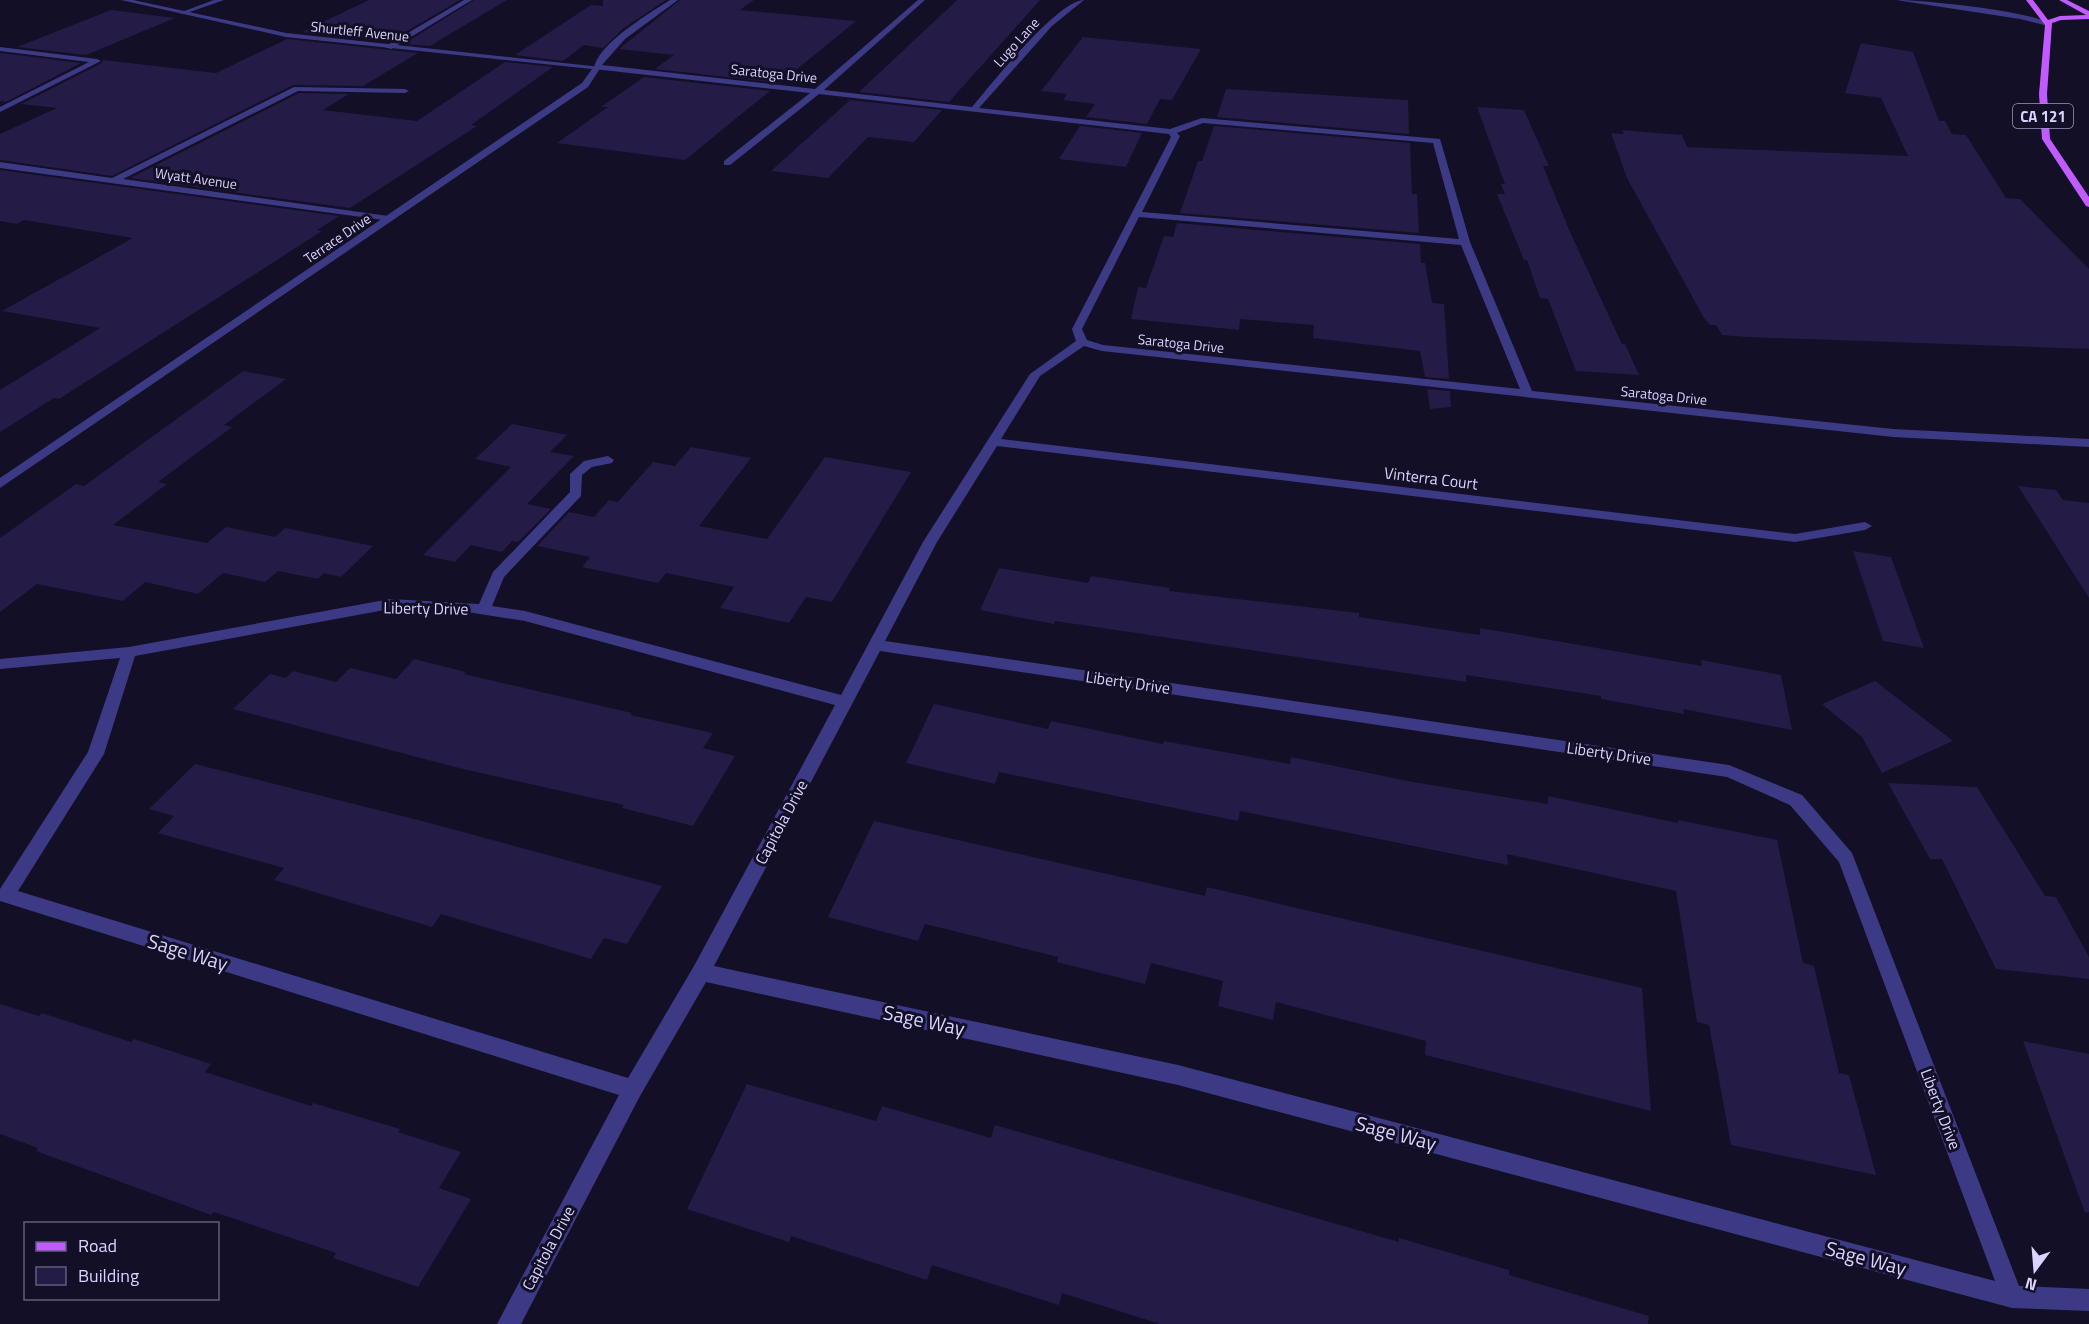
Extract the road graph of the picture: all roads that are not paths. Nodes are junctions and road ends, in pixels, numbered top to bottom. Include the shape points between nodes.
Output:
1 (124, 0) edge
2 (221, 0) edge
3 (469, 0) edge
4 (675, 0) edge
5 (922, 0) edge
6 (1081, 0) edge
7 (1899, 0) edge
8 (2029, 0) edge
9 (2062, 0) edge
10 (182, 13) junction
11 (2089, 15) edge
12 (2048, 27) junction
13 (388, 47) junction
14 (0, 49) edge
15 (597, 67) junction
16 (405, 91) dead end
17 (818, 91) junction
18 (975, 108) junction
19 (0, 110) edge
20 (1171, 132) junction
21 (727, 163) dead end
22 (0, 165) edge
23 (115, 180) junction
24 (2089, 204) edge
25 (1136, 214) junction
26 (388, 219) junction
27 (1466, 242) junction
28 (1082, 342) junction
29 (1528, 394) junction
30 (993, 442) junction
31 (2089, 443) edge
32 (608, 460) dead end
33 (0, 484) edge
34 (1865, 526) dead end
35 (483, 610) junction
36 (876, 645) junction
37 (129, 652) junction
38 (0, 664) edge
39 (845, 702) junction
40 (701, 972) junction
41 (633, 1089) junction
42 (2012, 1297) junction
43 (2089, 1300) edge
44 (509, 1324) edge

1 - 10 street, Shurtleff Avenue
2 - 10 street
3 - 13 street
4 - 15 street, Terrace Drive via 625,35
5 - 17 street
6 - 18 street, Lugo Lane via 1049,24
7 - 12 street
8 - 12 main road
9 - 11 main road
10 - 13 street, Shurtleff Avenue via 286,35
11 - 12 main road via 2057,19
12 - 24 main road, CA 121 via 2043,94 2046,139
13 - 15 street, Shurtleff Avenue
14 - 19 street via 97,61
15 - 17 street, Saratoga Drive
15 - 26 street, Terrace Drive via 585,85
16 - 23 street via 297,89
17 - 18 street, Saratoga Drive
17 - 21 street
18 - 20 street, Saratoga Drive
20 - 25 street via 1176,136
20 - 27 street via 1202,120 1437,141
22 - 23 street, Wyatt Avenue
23 - 26 street, Wyatt Avenue
25 - 27 street
25 - 28 street via 1077,330
26 - 33 street, Terrace Drive
27 - 29 street
28 - 29 street, Saratoga Drive via 1102,348
28 - 30 street, Capitola Drive via 1036,374
29 - 31 street, Saratoga Drive via 1893,433
30 - 34 street, Vinterra Court via 1795,538
30 - 36 street, Capitola Drive via 930,542
32 - 35 street via 588,464 576,474 576,493 498,575
35 - 37 street, Liberty Drive via 390,604
35 - 39 street, Liberty Drive via 525,616
36 - 39 street, Capitola Drive
36 - 42 street, Liberty Drive via 1729,771 1796,800 1846,858
37 - 38 street, Liberty Drive
37 - 41 street, Sage Way via 96,754 6,895
39 - 40 street, Capitola Drive
40 - 41 street, Capitola Drive
40 - 42 street, Sage Way via 1178,1075
41 - 44 street, Capitola Drive
42 - 43 street, Sage Way

